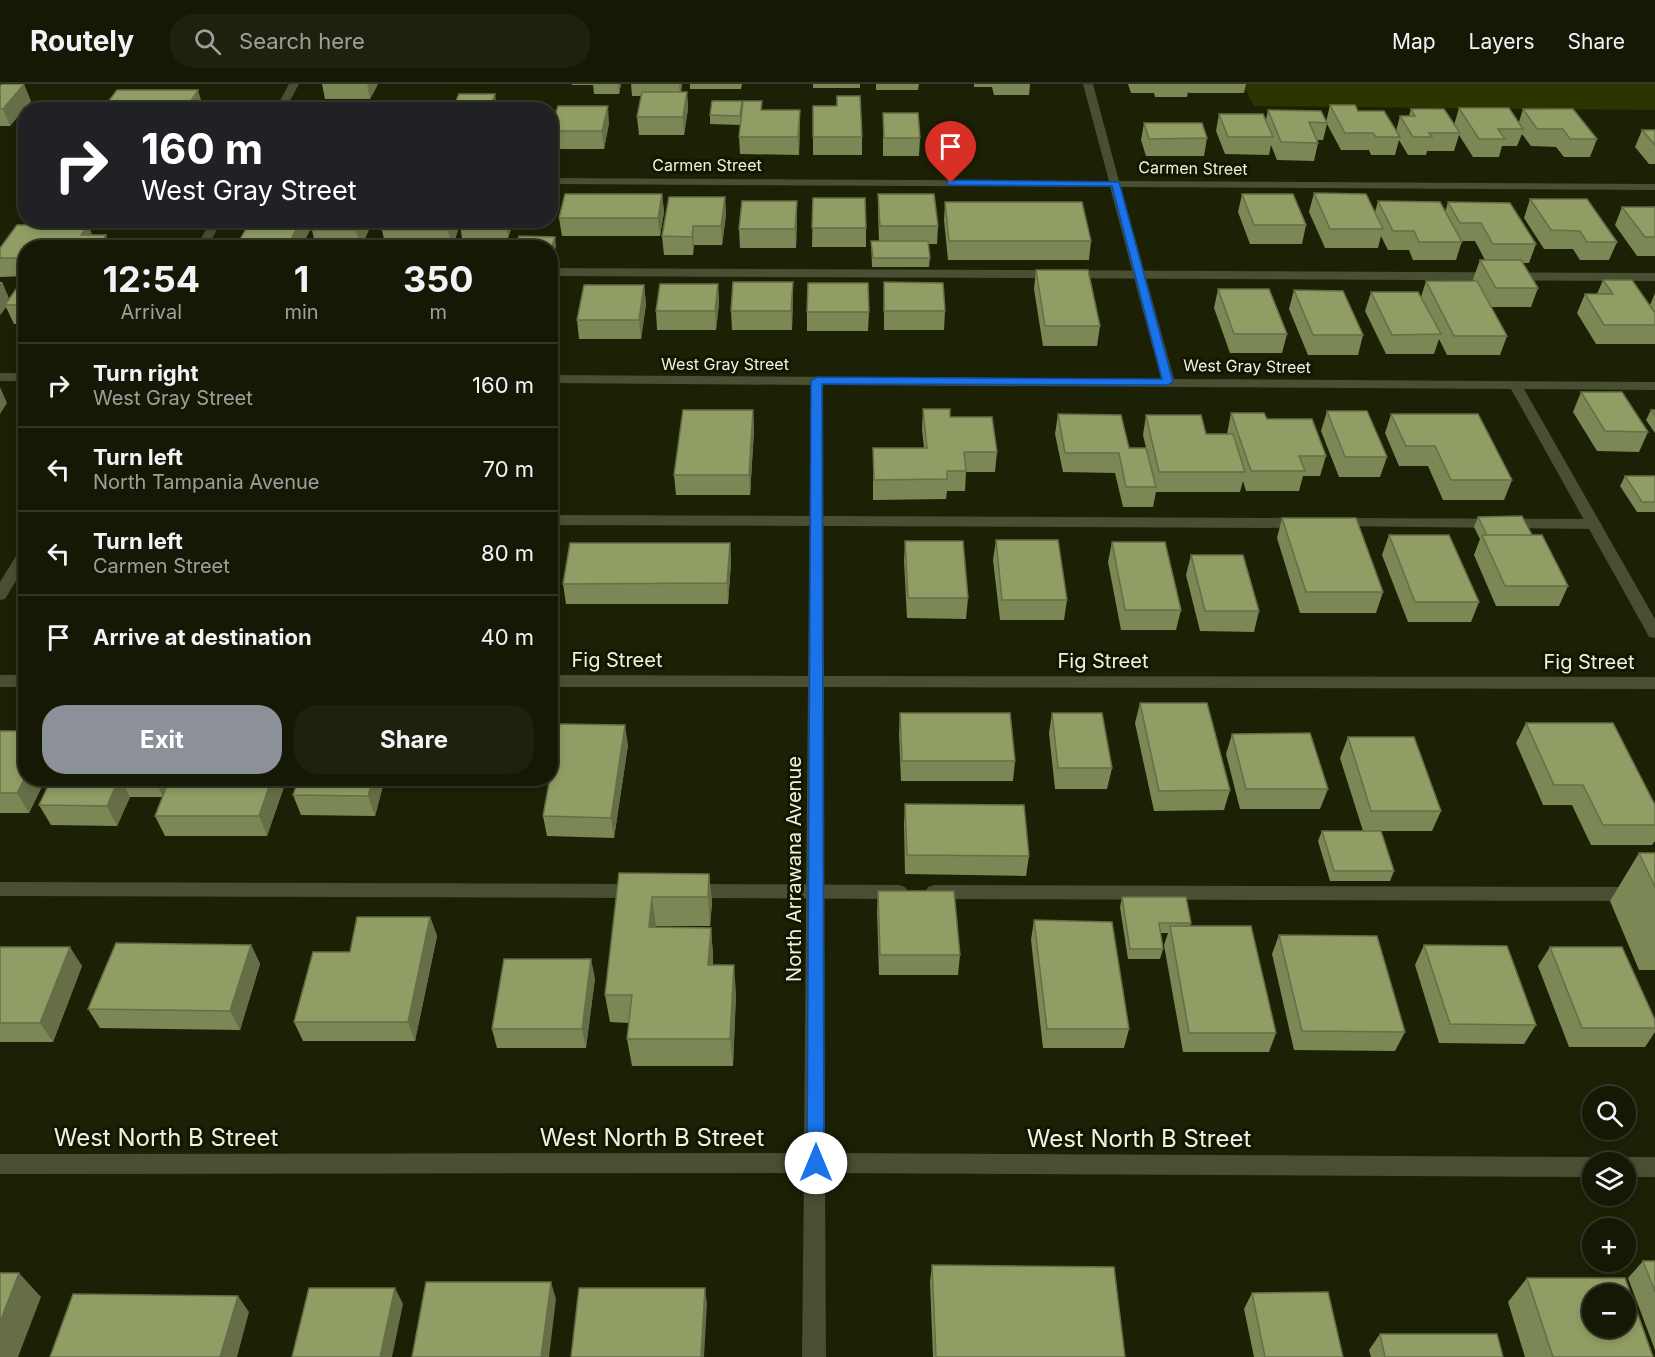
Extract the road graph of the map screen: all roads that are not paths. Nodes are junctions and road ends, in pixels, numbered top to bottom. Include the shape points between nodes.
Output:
1 (294, 84) edge
2 (1088, 84) edge
3 (284, 102) edge
4 (558, 181) edge
5 (1115, 183) junction
6 (1655, 187) edge
7 (558, 272) edge
8 (1139, 274) junction
9 (1655, 277) edge
10 (0, 377) edge
11 (18, 377) edge
12 (558, 379) edge
13 (817, 381) junction
14 (1168, 382) junction
15 (1516, 386) junction
16 (1655, 386) edge
17 (558, 520) edge
18 (817, 520) junction
19 (1595, 524) junction
20 (18, 565) edge
21 (0, 595) edge
22 (1655, 633) edge
23 (0, 681) edge
24 (18, 681) edge
25 (558, 681) edge
26 (817, 681) junction
27 (1655, 683) edge
28 (0, 889) edge
29 (816, 892) junction
30 (1655, 894) edge
31 (816, 1163) junction
32 (0, 1164) edge
33 (1582, 1167) edge
34 (1636, 1167) edge
35 (1655, 1167) edge
36 (814, 1357) edge

1 - 3 street
2 - 5 street
4 - 5 street, Carmen Street
5 - 6 street, Carmen Street
5 - 8 street
7 - 8 street
8 - 9 street
8 - 14 street
10 - 11 street
12 - 13 street, West Gray Street
13 - 14 street, West Gray Street
13 - 18 street, North Arrawana Avenue
14 - 15 street, West Gray Street
15 - 16 street, West Gray Street
15 - 19 street
17 - 18 street
18 - 19 street
18 - 26 street, North Arrawana Avenue
19 - 22 street
20 - 21 street
23 - 24 street
25 - 26 street, Fig Street
26 - 27 street, Fig Street
26 - 29 street, North Arrawana Avenue
28 - 29 street
29 - 30 street
29 - 31 street, North Arrawana Avenue
31 - 32 street, West North B Street
31 - 33 street, West North B Street
31 - 36 street, North Arrawana Avenue
34 - 35 street

